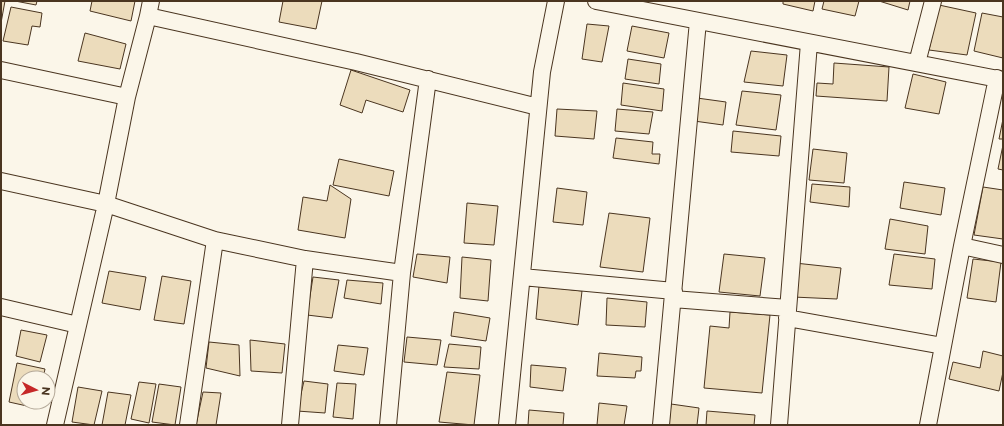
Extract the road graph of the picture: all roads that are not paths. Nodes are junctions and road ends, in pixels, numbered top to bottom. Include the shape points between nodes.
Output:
1 (556, 1) edge
2 (596, 1) edge
3 (933, 1) edge
4 (149, 8) edge
5 (698, 21) junction
6 (809, 43) junction
7 (917, 63) junction
8 (1, 70) edge
9 (428, 79) junction
10 (1000, 79) edge
11 (128, 96) junction
12 (538, 107) junction
13 (1, 181) edge
14 (106, 204) junction
15 (214, 240) junction
16 (962, 246) junction
17 (1003, 255) edge
18 (305, 259) junction
19 (402, 273) junction
20 (522, 277) junction
21 (673, 295) junction
22 (1, 307) edge
23 (788, 313) junction
24 (78, 325) junction
25 (943, 346) junction
26 (55, 425) edge
27 (188, 425) edge
28 (290, 425) edge
29 (388, 425) edge
30 (507, 425) edge
31 (661, 425) edge
32 (779, 425) edge
33 (928, 425) edge

1 - 12 street
2 - 5 street
3 - 7 street
4 - 9 street
4 - 11 street
5 - 6 street
5 - 21 street
6 - 7 street
6 - 23 street
7 - 10 street
8 - 11 street
9 - 12 street
9 - 19 street
10 - 16 street
11 - 14 street
12 - 20 street
13 - 14 street
14 - 15 street
14 - 24 street
15 - 18 street
15 - 27 street
16 - 17 street
16 - 25 street
18 - 19 street
18 - 28 street
19 - 29 street
20 - 21 street
20 - 30 street
21 - 23 street
21 - 31 street
22 - 24 street
23 - 25 street
23 - 32 street
24 - 26 street
25 - 33 street

